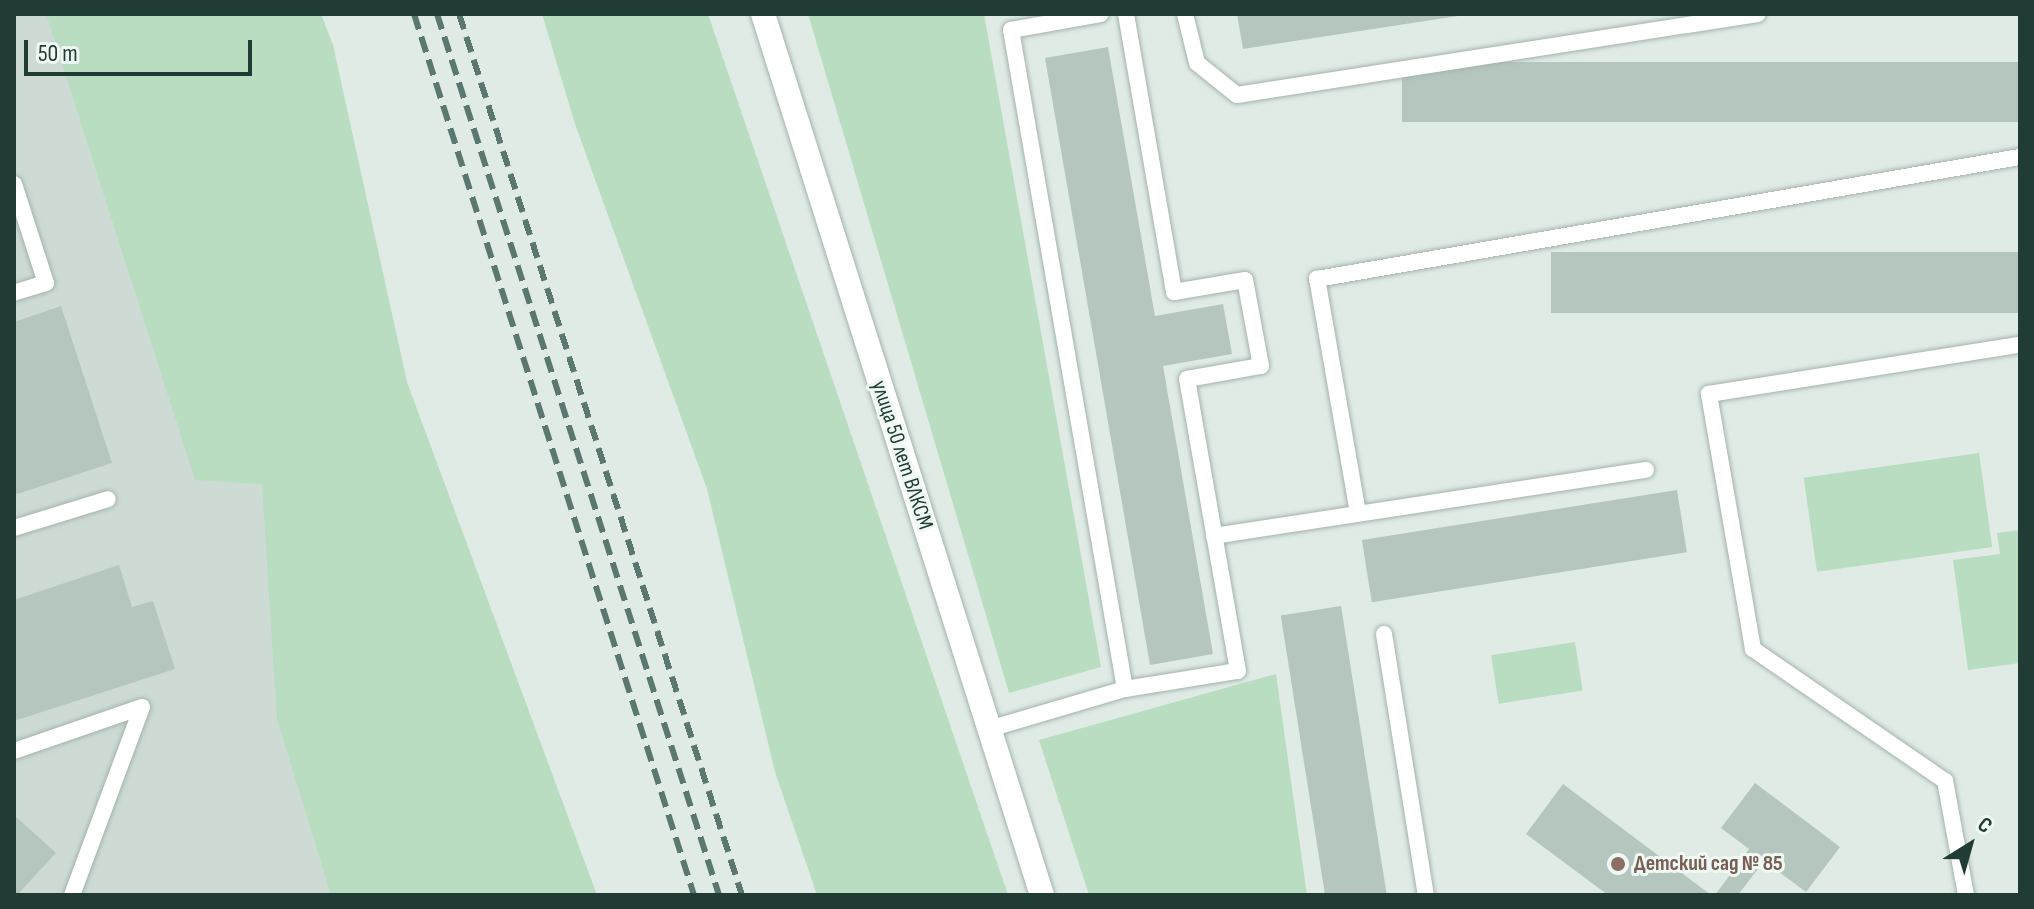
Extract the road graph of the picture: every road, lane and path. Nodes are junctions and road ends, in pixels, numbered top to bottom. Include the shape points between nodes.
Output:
1 (763, 14) edge
2 (1101, 14) edge
3 (1126, 14) edge
4 (1185, 14) edge
5 (1758, 14) edge
6 (2020, 157) edge
7 (14, 184) edge
8 (14, 293) edge
9 (2020, 345) edge
10 (1646, 470) dead end
11 (108, 499) dead end
12 (1358, 513) junction
13 (14, 528) edge
14 (1214, 536) junction
15 (1384, 634) dead end
16 (1125, 689) junction
17 (989, 729) junction
18 (14, 751) edge
19 (72, 895) edge
20 (1042, 895) edge
21 (1426, 895) edge
22 (1966, 895) edge

1 - 17 street, улица 50 лет ВЛКСМ
2 - 16 lane via 1011,30
3 - 14 lane via 1174,292 1245,280 1261,366 1187,379
4 - 5 lane via 1197,63 1237,95
6 - 12 lane via 1317,279
7 - 8 lane via 46,283
9 - 22 lane via 1709,394 1753,649 1945,781
10 - 12 lane
11 - 13 lane
12 - 14 lane
14 - 16 lane via 1238,671
15 - 21 lane
16 - 17 lane
17 - 20 street, улица 50 лет ВЛКСМ
18 - 19 lane via 142,707

